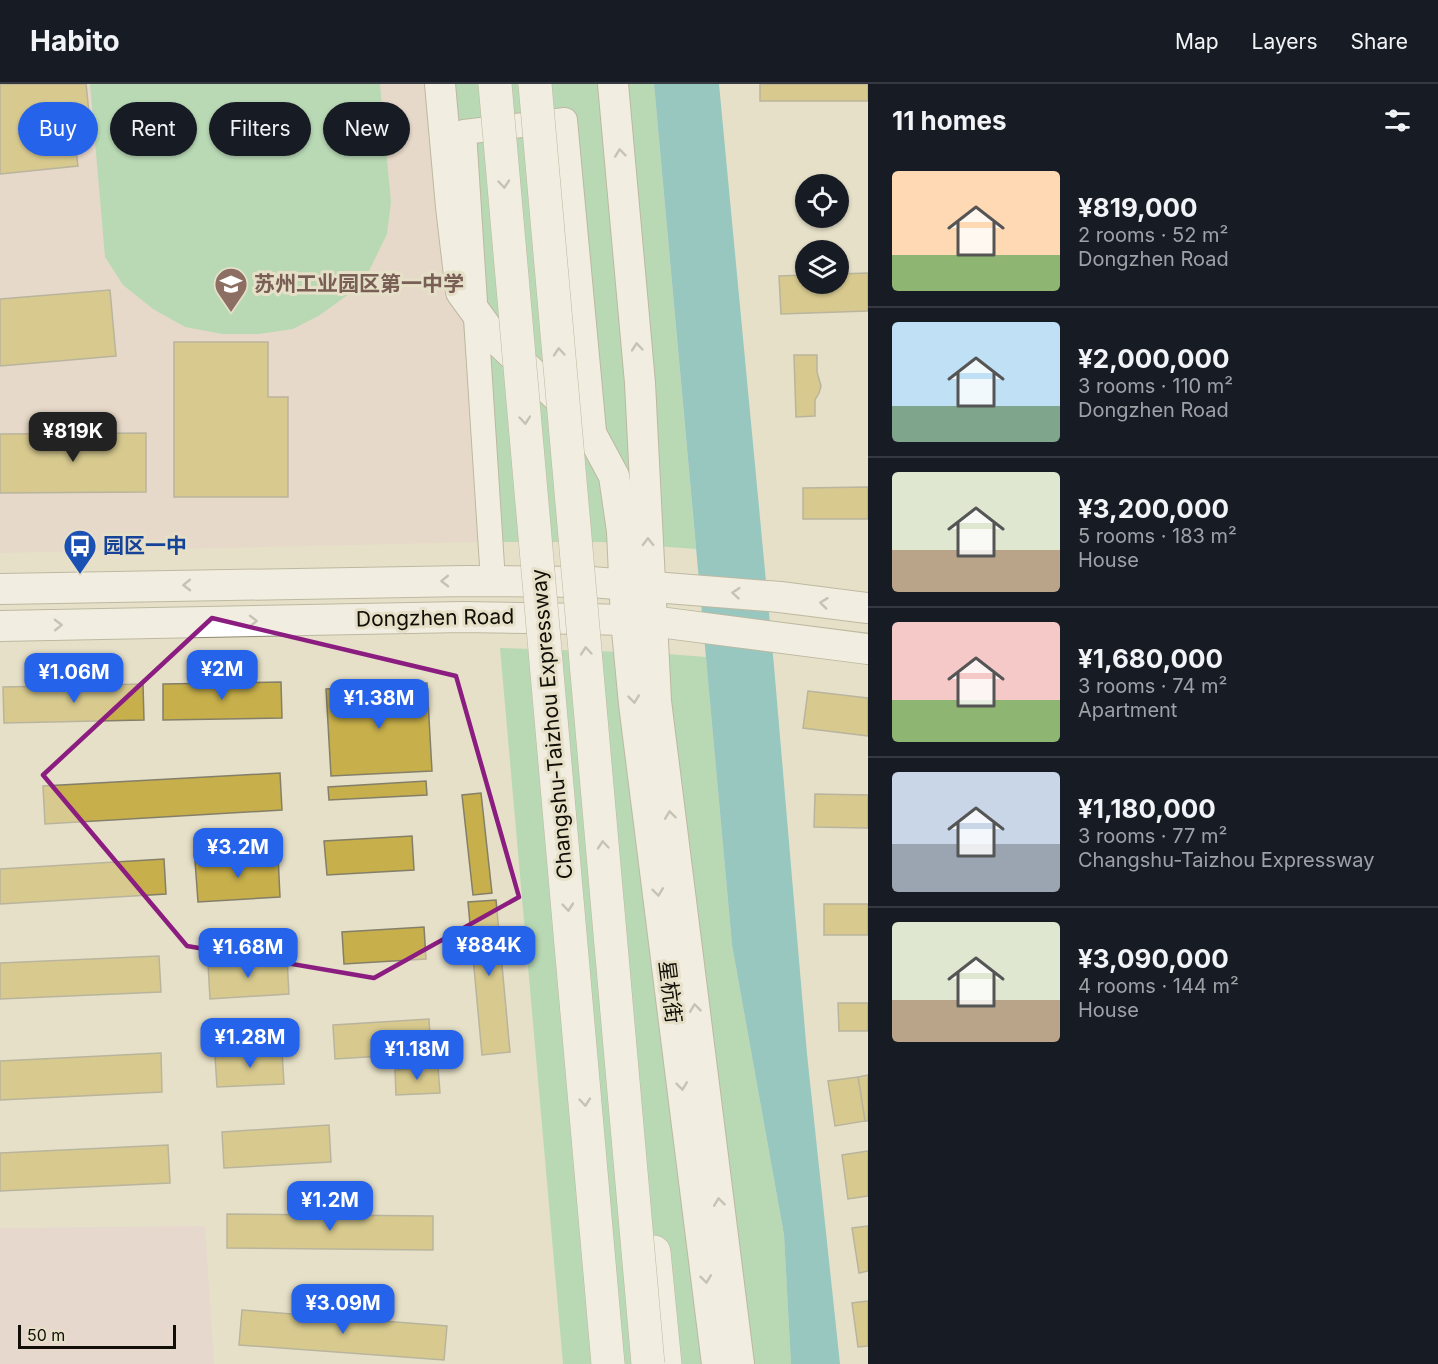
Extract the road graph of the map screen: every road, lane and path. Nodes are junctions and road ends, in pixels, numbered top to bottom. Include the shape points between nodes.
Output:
1 (440, 84) edge
2 (495, 84) edge
3 (535, 84) edge
4 (613, 84) edge
5 (493, 581) junction
6 (629, 585) junction
7 (0, 589) edge
8 (868, 608) edge
9 (638, 621) junction
10 (0, 626) edge
11 (868, 649) edge
12 (606, 879) junction
13 (608, 1364) edge
14 (648, 1364) edge
15 (665, 1364) edge
16 (717, 1364) edge
17 (739, 1364) edge

1 - 6 main road via 461,292 493,336 586,424 614,476
2 -> 13 highway, Changshu-Taizhou Expressway, bridge
12 -> 3 highway, Changshu-Taizhou Expressway, bridge
6 -> 4 main road via 647,508 640,383
5 - 6 main road, Dongzhen Road
5 - 6 lane via 464,132 565,120 594,430 610,552
5 -> 7 main road, Dongzhen Road
8 -> 6 main road, Dongzhen Road
6 - 9 main road
10 -> 9 main road, Dongzhen Road via 463,617
9 - 11 main road, Dongzhen Road
9 -> 16 main road, 星杭街 via 634,704
17 -> 9 main road, 星杭街 via 658,713
12 - 14 highway, Changshu-Taizhou Expressway, bridge
12 - 15 highway, bridge via 644,1154

